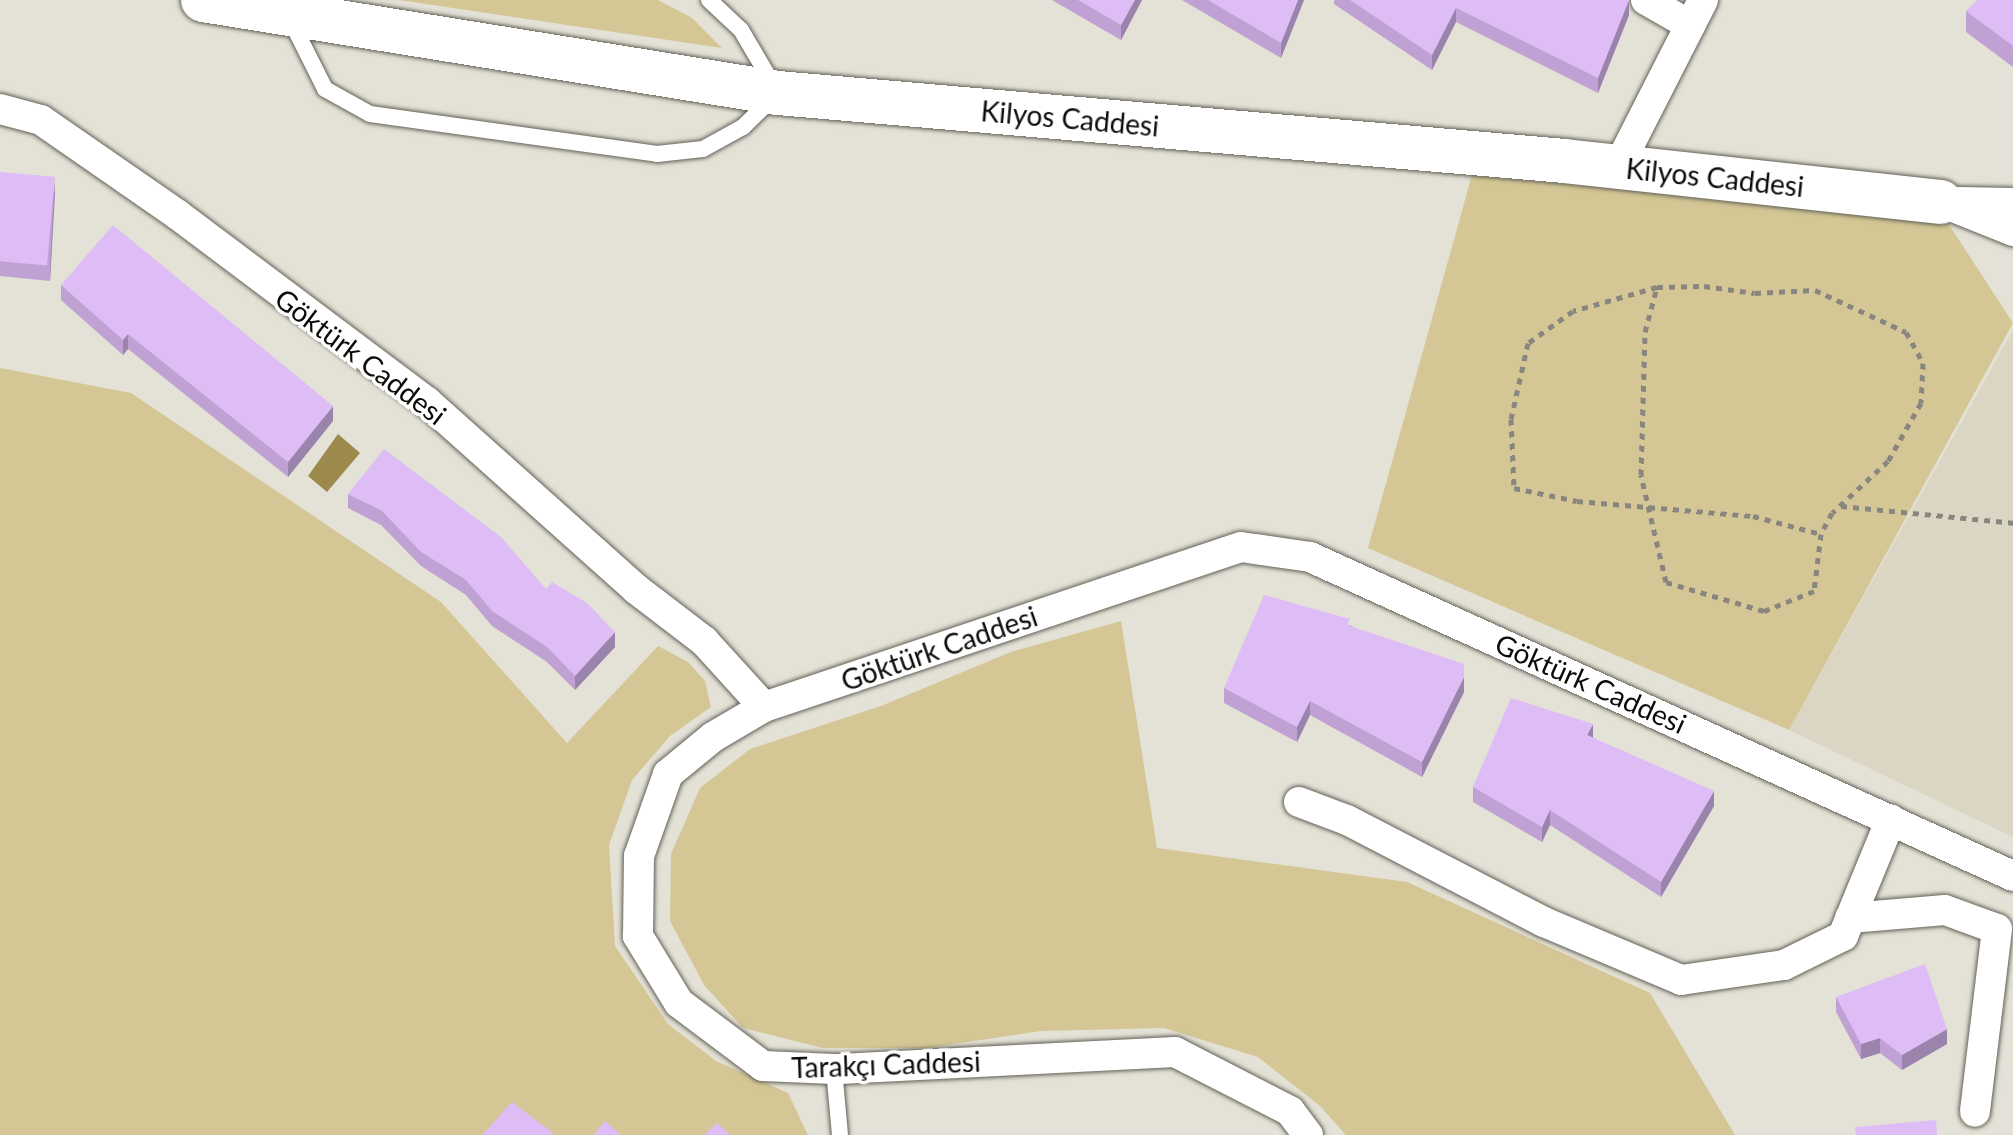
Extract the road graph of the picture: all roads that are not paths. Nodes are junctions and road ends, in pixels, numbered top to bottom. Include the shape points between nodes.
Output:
1 (203, 0) edge
2 (709, 0) edge
3 (1646, 0) edge
4 (287, 12) junction
5 (1696, 12) edge
6 (778, 93) junction
7 (0, 109) edge
8 (1618, 167) junction
9 (1941, 202) junction
10 (2013, 203) edge
11 (2013, 231) edge
12 (764, 707) junction
13 (1299, 802) dead end
14 (1891, 819) junction
15 (2013, 876) edge
16 (1850, 918) junction
17 (834, 1069) junction
18 (1975, 1112) dead end
19 (840, 1135) edge
20 (1308, 1135) edge

1 - 4 street, Kilyos Caddesi
2 - 6 lane via 741,30
3 - 5 street
4 - 6 street, Kilyos Caddesi
4 - 6 lane via 325,89 370,114 657,154 703,149 743,127
5 - 8 street
6 - 8 street, Kilyos Caddesi
7 - 12 street, Göktürk Caddesi via 54,129 427,402 636,589 704,641
8 - 9 street, Kilyos Caddesi
9 - 10 street, Kilyos Caddesi
9 - 11 street, Kilyos Caddesi
12 - 14 street, Göktürk Caddesi via 1241,547 1310,557
12 - 17 street, Tarakçı Caddesi via 713,737 668,774 639,856 638,936 679,1003 763,1066
13 - 16 street via 1347,820 1544,922 1681,980 1784,965 1843,936
14 - 15 street, Göktürk Caddesi
14 - 16 street
16 - 18 street via 1945,910 1997,929
17 - 19 lane
17 - 20 street, Tarakçı Caddesi via 1175,1052 1290,1111

